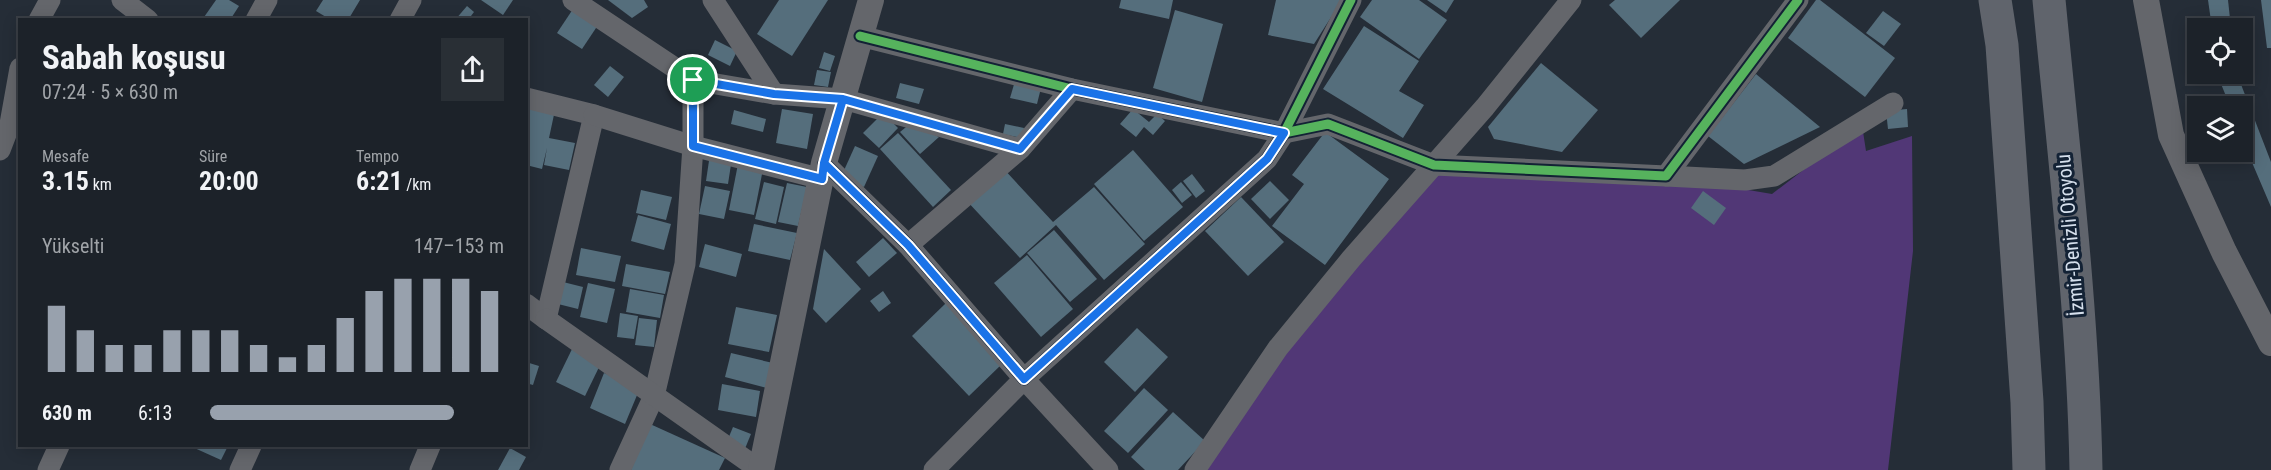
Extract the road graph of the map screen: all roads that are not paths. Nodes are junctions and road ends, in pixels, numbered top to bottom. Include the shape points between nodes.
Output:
1 (50, 0) edge
2 (122, 0) edge
3 (267, 0) edge
4 (411, 0) edge
5 (573, 0) edge
6 (713, 0) edge
7 (871, 0) edge
8 (1351, 0) edge
9 (1571, 0) edge
10 (1798, 0) edge
11 (1995, 0) edge
12 (2049, 0) edge
13 (2146, 0) edge
14 (40, 18) edge
15 (145, 18) edge
16 (257, 18) edge
17 (401, 18) edge
18 (860, 36) junction
19 (18, 79) edge
20 (693, 80) junction
21 (1072, 89) junction
22 (774, 94) junction
23 (528, 98) edge
24 (843, 99) junction
25 (1893, 103) dead end
26 (594, 115) junction
27 (1284, 133) junction
28 (693, 146) junction
29 (1020, 149) junction
30 (0, 150) edge
31 (1434, 165) junction
32 (823, 171) junction
33 (1666, 176) junction
34 (908, 245) junction
35 (528, 306) edge
36 (546, 319) junction
37 (2271, 343) edge
38 (1024, 379) junction
39 (654, 396) junction
40 (59, 447) edge
41 (251, 447) edge
42 (430, 447) edge
43 (48, 470) edge
44 (240, 470) edge
45 (420, 470) edge
46 (620, 470) edge
47 (760, 470) edge
48 (934, 470) edge
49 (1108, 470) edge
50 (1196, 470) edge
51 (2029, 470) edge
52 (2086, 470) edge

1 - 14 street
2 - 15 street
3 - 16 street
4 - 17 street
5 - 20 street
6 - 22 street
7 - 18 street
8 - 27 street
9 - 31 street
10 - 33 street
11 - 51 highway via 2003,57
12 - 52 highway, İzmir-Denizli Otoyolu via 2071,234
13 - 37 street via 2171,135
18 - 21 street
18 - 24 street
19 - 30 street via 10,124
20 - 22 street
20 - 28 street
21 - 27 street
21 - 29 street
22 - 24 street
23 - 26 street
24 - 29 street
24 - 32 street
25 - 33 street via 1774,176 1755,180
26 - 28 street
26 - 36 street
27 - 31 street via 1328,124
27 - 38 street via 1267,159
28 - 32 street
28 - 39 street via 685,264
29 - 34 street
31 - 33 street
31 - 50 street via 1278,348
32 - 34 street
32 - 47 street
34 - 38 street
35 - 36 street
36 - 39 street
38 - 48 street
38 - 49 street
39 - 46 street
39 - 47 street
40 - 43 street
41 - 44 street
42 - 45 street

